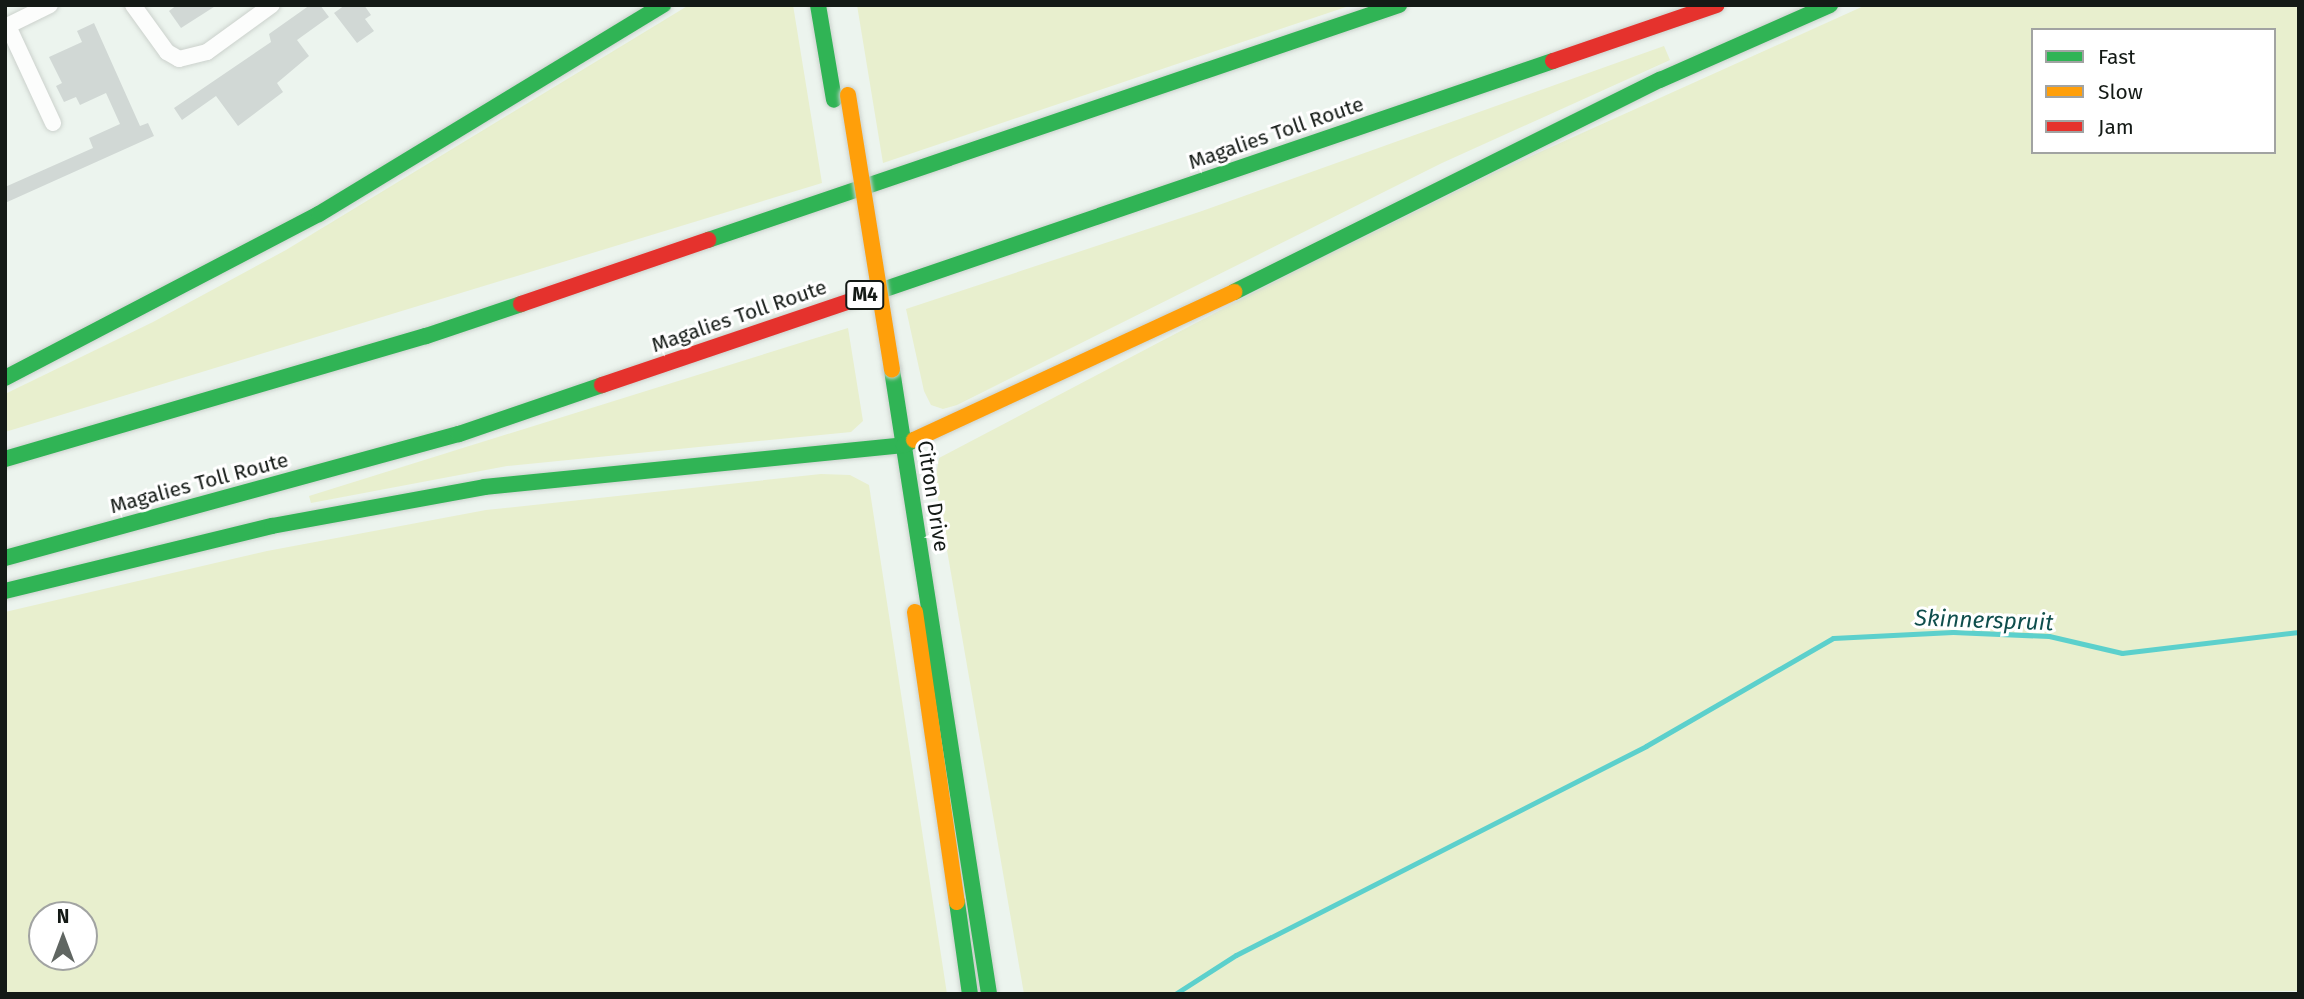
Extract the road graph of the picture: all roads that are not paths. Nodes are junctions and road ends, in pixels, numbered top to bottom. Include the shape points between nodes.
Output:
1 (50, 5) edge
2 (132, 5) edge
3 (272, 5) edge
4 (663, 5) edge
5 (818, 5) edge
6 (835, 5) edge
7 (1399, 5) edge
8 (1717, 5) edge
9 (1830, 5) edge
10 (7, 26) edge
11 (841, 98) junction
12 (53, 122) dead end
13 (5, 377) edge
14 (897, 446) junction
15 (5, 459) edge
16 (5, 558) edge
17 (5, 591) edge
18 (970, 994) edge
19 (989, 994) edge

1 - 10 street
2 - 3 street via 167,52 191,59
4 - 13 main road via 318,214
5 - 11 main road, Citron Drive
6 - 11 main road, Citron Drive
7 - 15 main road via 426,336
8 - 16 main road, Magalies Toll Route / M4 via 459,434
9 - 14 main road via 1660,80 1278,272
10 - 12 street
11 - 14 main road, Citron Drive, bridge
14 - 17 main road via 690,463 484,487 272,526
14 - 18 main road, Citron Drive
14 - 19 main road, Citron Drive

